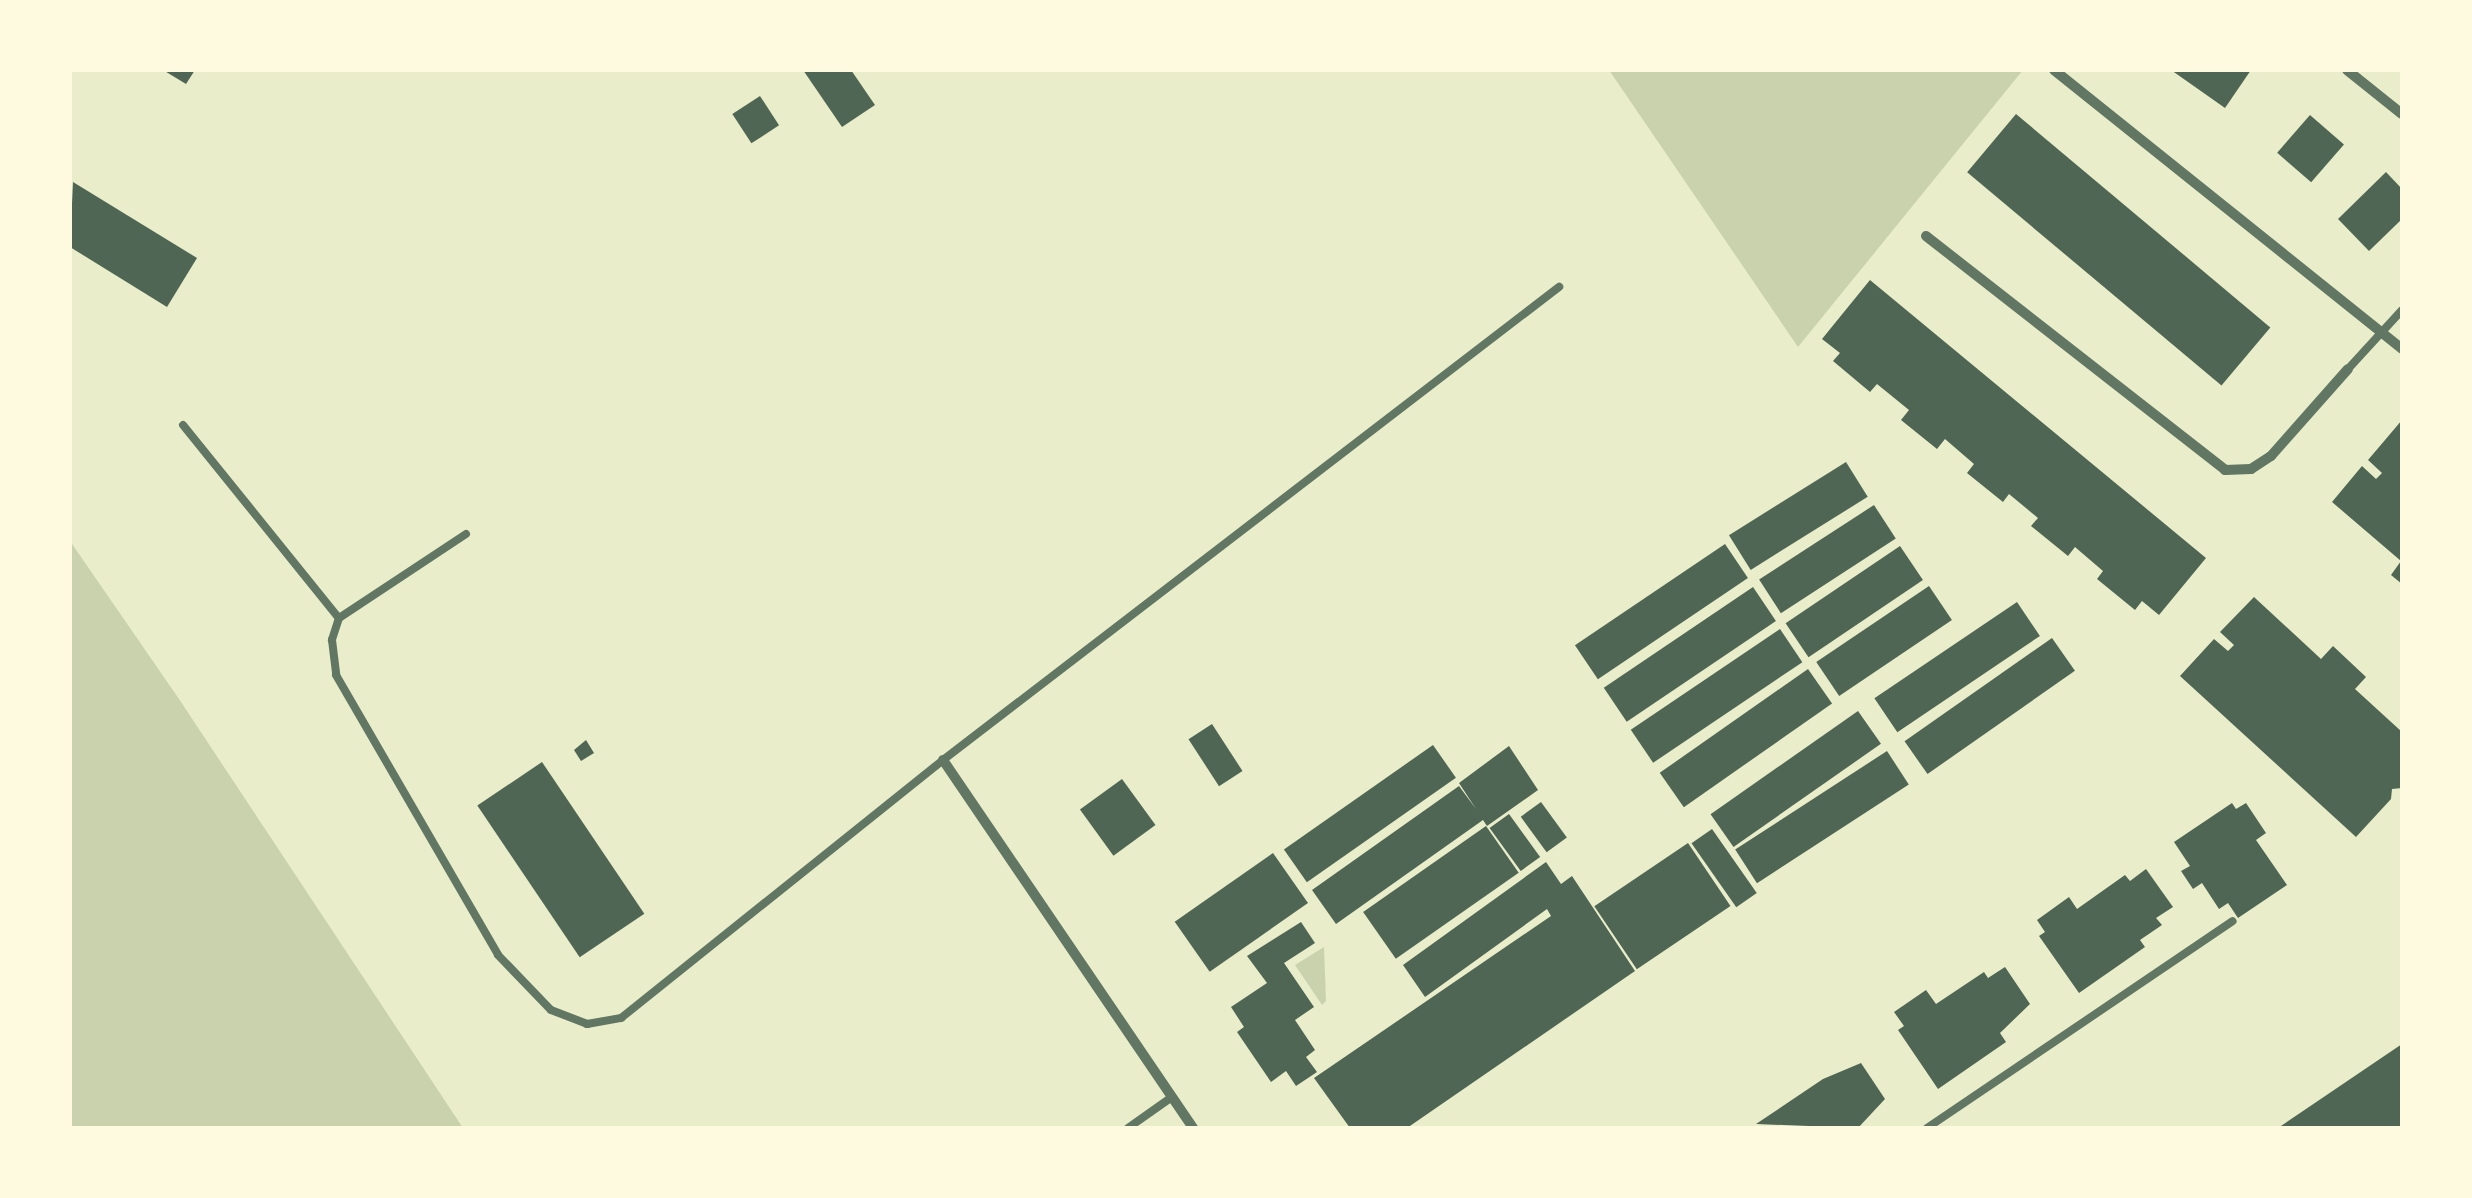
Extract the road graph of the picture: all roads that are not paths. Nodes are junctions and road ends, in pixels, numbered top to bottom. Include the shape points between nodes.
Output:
1 (2054, 70) edge
2 (2347, 70) edge
3 (2402, 114) edge
4 (1926, 236) dead end
5 (1559, 287) dead end
6 (2402, 310) edge
7 (2382, 334) junction
8 (2402, 349) edge
9 (2348, 369) joint
10 (183, 425) dead end
11 (466, 534) dead end
12 (339, 618) junction
13 (943, 760) junction
14 (2233, 921) dead end
15 (1172, 1097) junction
16 (1128, 1128) edge
17 (1193, 1128) edge
18 (1927, 1128) edge

1 - 7 street
2 - 3 street
4 - 9 street via 2225,470 2251,468 2271,456
5 - 13 lane
6 - 7 lane
7 - 8 street
7 - 9 lane
10 - 12 lane
11 - 12 lane
12 - 13 lane via 332,640 336,675 498,954 551,1010 587,1024 620,1018
13 - 15 street
14 - 18 lane
15 - 16 lane
15 - 17 street

